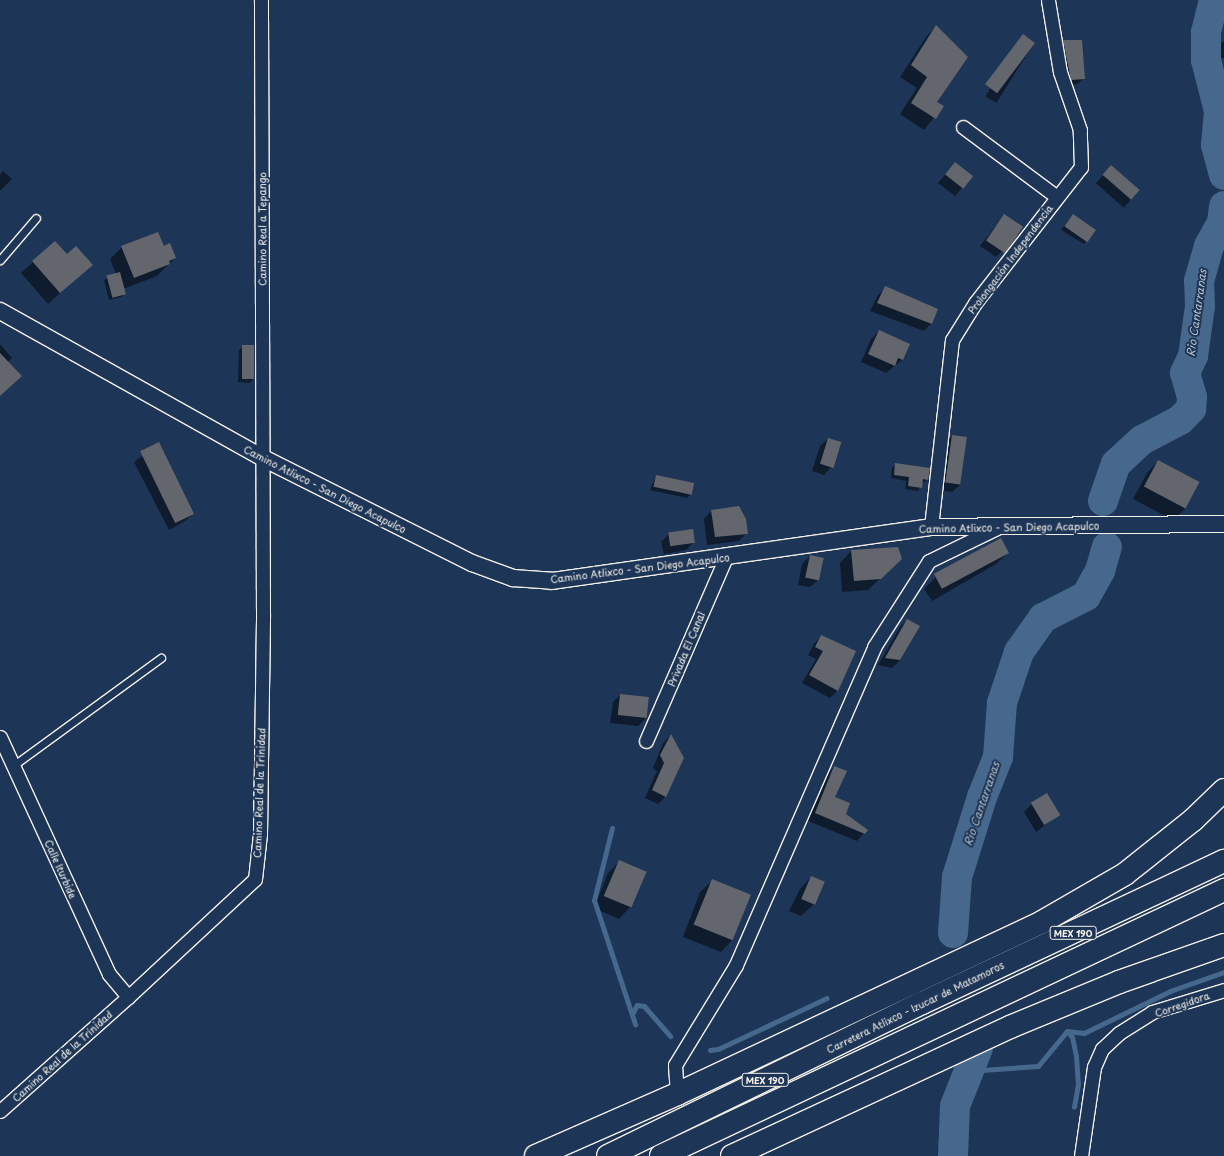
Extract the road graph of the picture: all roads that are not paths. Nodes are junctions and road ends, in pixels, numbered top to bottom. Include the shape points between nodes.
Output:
1 (261, 0) edge
2 (1048, 0) edge
3 (963, 127) dead end
4 (1057, 197) junction
5 (36, 218) dead end
6 (0, 260) edge
7 (0, 311) edge
8 (263, 458) junction
9 (1224, 524) edge
10 (1001, 526) junction
11 (931, 527) junction
12 (726, 557) junction
13 (161, 658) dead end
14 (0, 737) edge
15 (646, 741) dead end
16 (14, 765) junction
17 (1224, 790) edge
18 (1224, 861) edge
19 (1224, 890) edge
20 (1224, 945) edge
21 (1224, 990) edge
22 (128, 997) junction
23 (677, 1094) junction
24 (0, 1111) edge
25 (536, 1156) edge
26 (608, 1156) edge
27 (661, 1156) edge
28 (732, 1156) edge
29 (1081, 1156) edge

1 - 8 street, Camino Real a Tepango
2 - 4 street, Prolongación Independencia via 1060,72 1080,130 1081,167
3 - 4 street
4 - 11 street, Prolongación Independencia via 975,303 952,340
5 - 6 lane
7 - 8 street, Camino Atlixco - San Diego Acapulco
8 - 12 street, Camino Atlixco - San Diego Acapulco via 466,560 513,578 552,581
8 - 22 street, Camino Real de la Trinidad via 260,834 255,879
9 - 10 street, Camino Atlixco - San Diego Acapulco
10 - 11 street, Camino Atlixco - San Diego Acapulco
10 - 23 street via 929,561 874,647 736,966 675,1065
11 - 12 street, Camino Atlixco - San Diego Acapulco
12 - 15 street, Privada El Canal
13 - 16 lane
14 - 16 street, Calle Iturbide
16 - 22 street, Calle Iturbide via 109,974
17 - 23 highway via 1193,820 1125,874 1042,922
18 - 26 highway, Carretera Atlixco - Izucar de Matamoros / MEX 190 via 922,1003
19 - 27 highway, MEX 190
20 - 28 highway via 1119,982 1024,1022
21 - 29 street, Corregidora via 1152,1012 1102,1049 1094,1067
22 - 24 street, Camino Real de la Trinidad
23 - 25 highway

